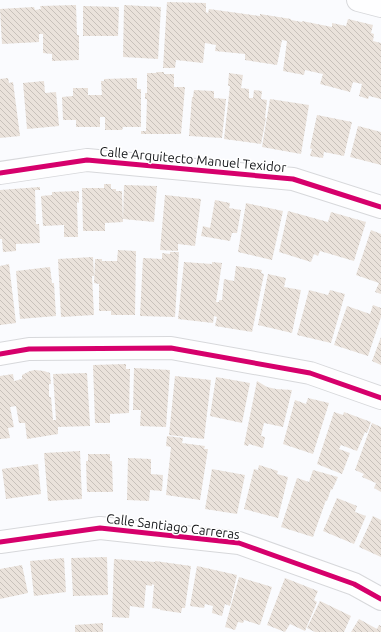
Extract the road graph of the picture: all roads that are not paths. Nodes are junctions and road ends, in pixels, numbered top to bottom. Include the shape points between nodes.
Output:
1 (358, 0) edge
2 (381, 6) edge
3 (0, 173) edge
4 (381, 208) edge
5 (0, 354) edge
6 (381, 398) edge
7 (0, 542) edge
8 (381, 599) edge

1 - 2 street
3 - 4 street, Calle Arquitecto Manuel Texidor via 87,160 293,179
5 - 6 street via 29,349 171,348 310,373
7 - 8 street, Calle Santiago Carreras via 100,528 239,544 354,584

